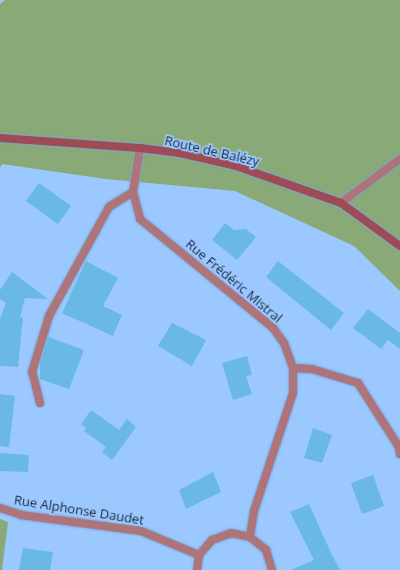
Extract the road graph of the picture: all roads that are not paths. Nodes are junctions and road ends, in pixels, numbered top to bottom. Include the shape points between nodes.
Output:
1 (0, 138) edge
2 (140, 148) junction
3 (400, 159) edge
4 (133, 192) junction
5 (341, 203) junction
6 (400, 246) edge
7 (293, 368) junction
8 (40, 403) dead end
9 (400, 454) edge
10 (0, 508) edge
11 (250, 537) junction
12 (199, 555) junction
13 (197, 570) edge
14 (272, 570) edge

1 - 2 main road, Route de Balézy
2 - 4 street, Rue Frédéric Mistral
2 - 5 main road, Route de Balézy via 180,153 236,166
3 - 5 street
4 - 7 street, Rue Frédéric Mistral via 140,219 273,328 284,343
4 - 8 street via 109,207 49,316 32,372
5 - 6 main road, Route de Balézy
7 - 9 street via 312,369 358,383 399,447
7 - 11 street, Rue Frédéric Mistral via 293,393 254,511
10 - 12 street, Rue Alphonse Daudet via 21,515 141,531
11 - 12 street via 231,533 218,537
11 - 14 street via 266,550
12 - 13 street

